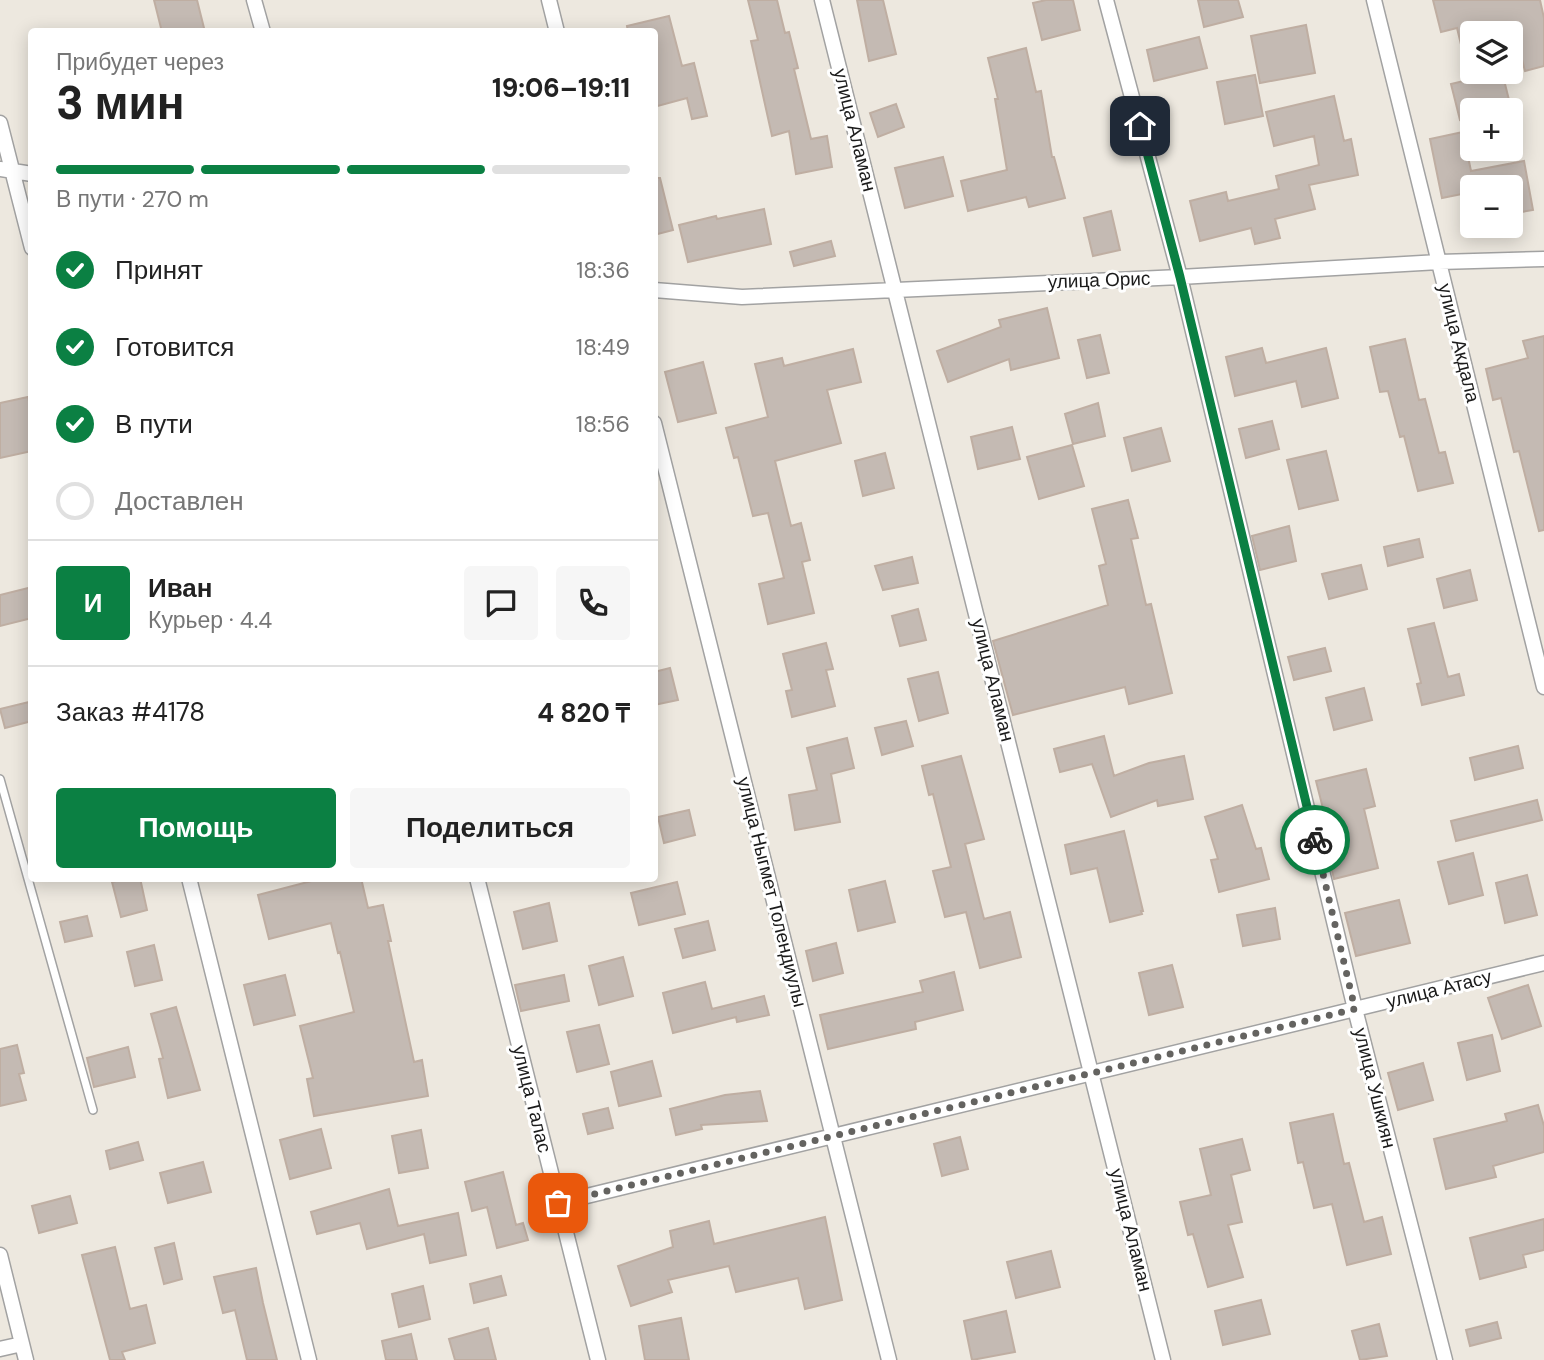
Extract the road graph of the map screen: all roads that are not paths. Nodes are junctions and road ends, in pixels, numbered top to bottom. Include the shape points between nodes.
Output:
1 (254, 0) edge
2 (549, 0) edge
3 (822, 0) edge
4 (1106, 0) edge
5 (1374, 0) edge
6 (261, 28) edge
7 (556, 28) edge
8 (0, 123) edge
9 (6, 170) edge
10 (28, 173) edge
11 (28, 236) edge
12 (1544, 259) edge
13 (1439, 262) junction
14 (1180, 277) junction
15 (894, 288) junction
16 (658, 290) edge
17 (658, 439) edge
18 (1544, 687) edge
19 (0, 779) edge
20 (28, 879) edge
21 (29, 882) edge
22 (190, 882) edge
23 (478, 882) edge
24 (1544, 963) edge
25 (1355, 1009) junction
26 (1092, 1072) junction
27 (93, 1110) dead end
28 (833, 1136) junction
29 (558, 1203) junction
30 (0, 1255) edge
31 (22, 1344) junction
32 (0, 1349) edge
33 (26, 1360) edge
34 (309, 1360) edge
35 (598, 1360) edge
36 (889, 1360) edge
37 (1163, 1360) edge
38 (1445, 1360) edge

1 - 6 street
2 - 7 street
3 - 15 street, улица Аламан
4 - 14 street, улица Ушкиян
5 - 13 street, улица Акдала
8 - 9 street
9 - 10 street
9 - 11 street
12 - 13 street, улица Орис
13 - 14 street, улица Орис
13 - 18 street, улица Акдала
14 - 15 street, улица Орис
14 - 25 street, улица Ушкиян
15 - 16 street, улица Орис via 742,297
15 - 26 street, улица Аламан
17 - 28 street, улица Ныгмет Толендиулы
19 - 20 lane
21 - 27 lane
22 - 34 street
23 - 29 street, улица Талас
24 - 25 street, улица Атасу
25 - 26 street, улица Атасу
25 - 38 street, улица Ушкиян
26 - 28 street, улица Атасу
26 - 37 street, улица Аламан
28 - 29 street, улица Атасу
28 - 36 street, улица Ныгмет Толендиулы
29 - 35 street, улица Талас
30 - 31 street
31 - 32 street
31 - 33 street

